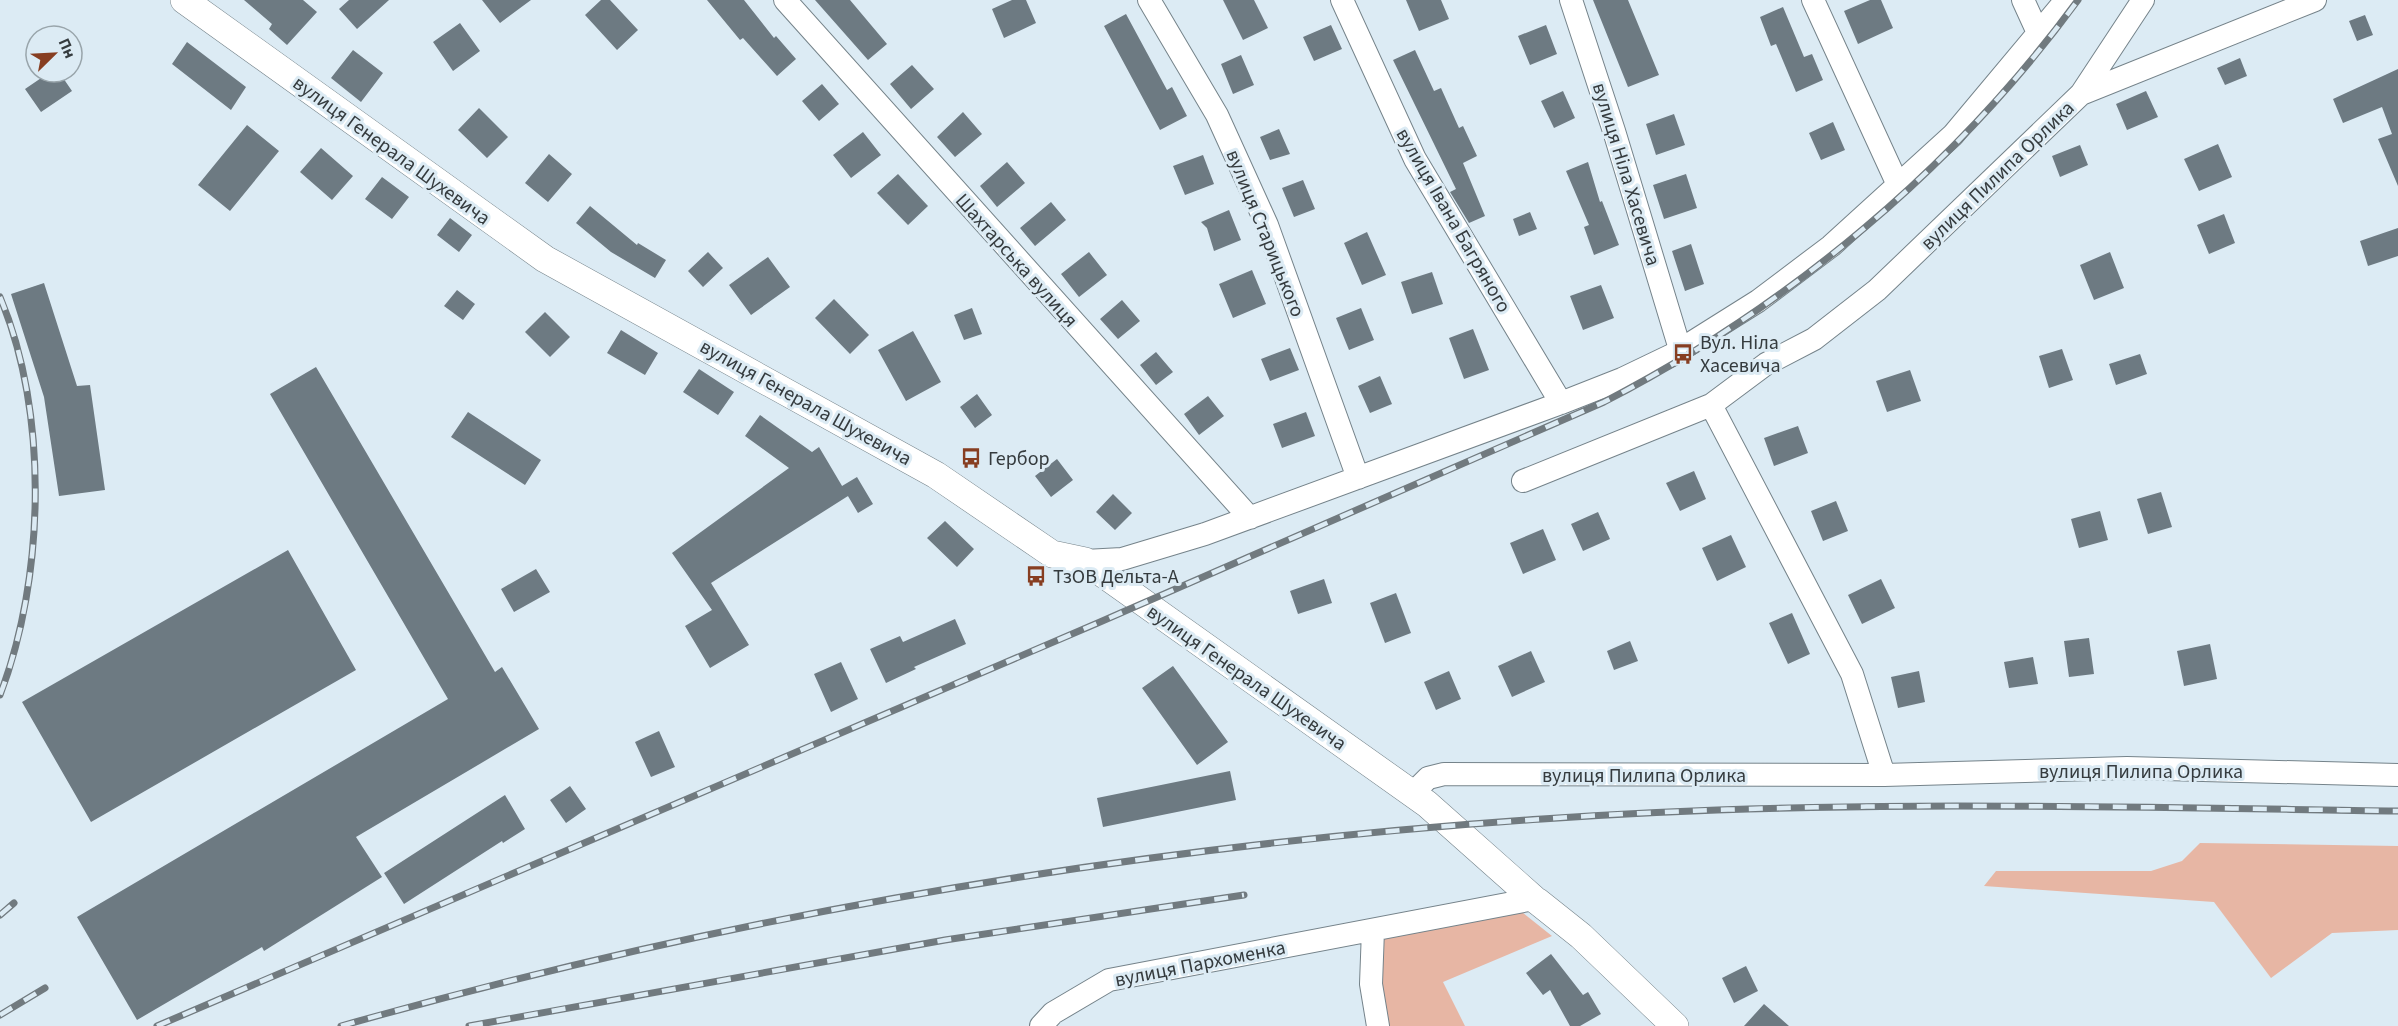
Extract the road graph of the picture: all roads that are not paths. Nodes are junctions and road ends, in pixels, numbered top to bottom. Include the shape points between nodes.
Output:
1 (184, 0) edge
2 (785, 0) edge
3 (1149, 0) edge
4 (1342, 0) edge
5 (1571, 0) edge
6 (1813, 0) edge
7 (2023, 0) edge
8 (2066, 0) edge
9 (2143, 0) edge
10 (2315, 0) edge
11 (2039, 35) junction
12 (2081, 94) junction
13 (1898, 185) junction
14 (1680, 349) junction
15 (1561, 403) junction
16 (1711, 405) junction
17 (1358, 478) junction
18 (1523, 481) dead end
19 (1250, 518) junction
20 (1085, 561) junction
21 (1884, 775) junction
22 (2398, 775) edge
23 (1419, 799) junction
24 (1536, 900) junction
25 (1372, 930) junction
26 (1041, 1026) edge
27 (1378, 1026) edge
28 (1675, 1026) edge

1 - 20 street, вулиця Генерала Шухевича via 544,259 927,470 1052,554
2 - 19 street, Шахтарська вулиця
3 - 17 street, вулиця Старицького via 1217,115 1267,225
4 - 15 street, вулиця Івана Багряного via 1415,159
5 - 14 street, вулиця Ніла Хасевича
6 - 13 street
7 - 11 street
8 - 11 street
9 - 12 street
10 - 12 street, вулиця Пилипа Орлика
11 - 13 street via 1953,135
12 - 16 street, вулиця Пилипа Орлика via 1877,290 1814,339 1766,364
13 - 14 street via 1831,246 1758,301
14 - 15 street via 1622,379
15 - 17 street
16 - 18 street, вулиця Пилипа Орлика
16 - 21 street via 1852,674
17 - 19 street
19 - 20 street via 1122,559
20 - 23 street, вулиця Генерала Шухевича
21 - 22 street, вулиця Пилипа Орлика via 2127,768
21 - 23 street, вулиця Пилипа Орлика via 1444,774 1428,778
23 - 24 street, вулиця Генерала Шухевича
24 - 25 street, вулиця Пархоменка
24 - 28 street, вулиця Генерала Шухевича via 1581,936
25 - 26 street, вулиця Пархоменка via 1109,980 1053,1013
25 - 27 street via 1371,984

